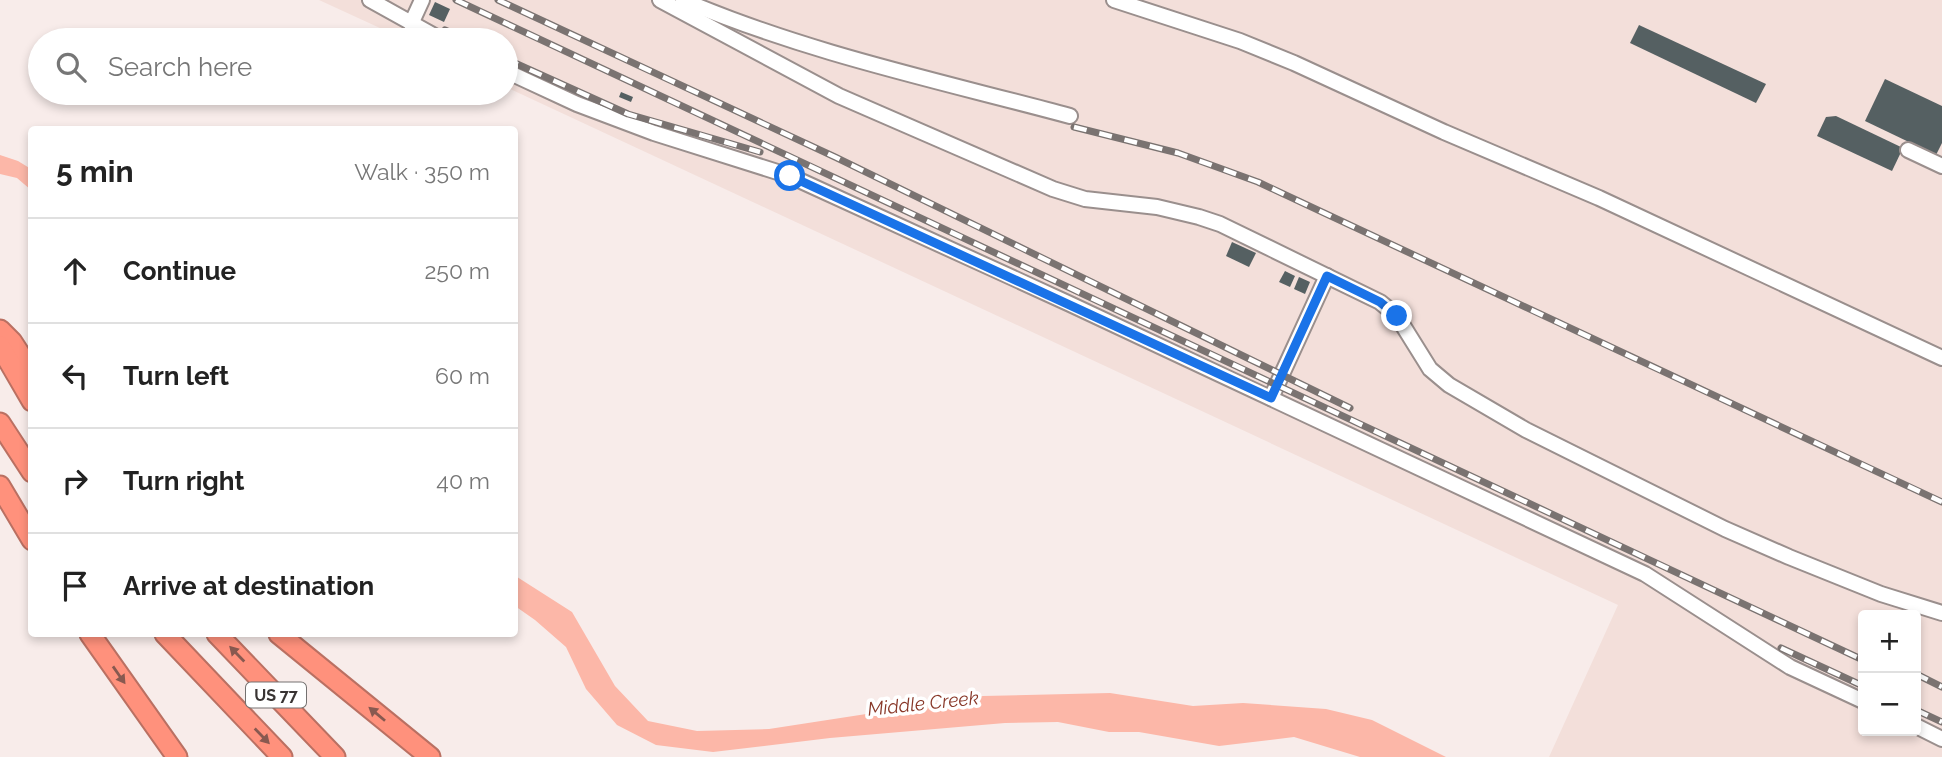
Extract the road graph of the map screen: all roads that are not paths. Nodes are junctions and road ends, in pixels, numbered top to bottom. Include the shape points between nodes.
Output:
1 (370, 0) edge
2 (422, 0) edge
3 (660, 0) edge
4 (683, 0) edge
5 (1114, 0) edge
6 (411, 24) junction
7 (419, 28) edge
8 (518, 77) edge
9 (1070, 116) dead end
10 (1908, 150) dead end
11 (1942, 166) edge
12 (1327, 276) junction
13 (0, 330) edge
14 (0, 346) edge
15 (1942, 358) edge
16 (28, 367) edge
17 (28, 394) edge
18 (1271, 398) junction
19 (0, 423) edge
20 (28, 466) edge
21 (0, 486) edge
22 (28, 533) edge
23 (1942, 613) edge
24 (92, 637) edge
25 (167, 637) edge
26 (220, 637) edge
27 (283, 637) edge
28 (1858, 699) edge
29 (1921, 728) edge
30 (1942, 739) edge
31 (177, 757) edge
32 (282, 757) edge
33 (335, 757) edge
34 (430, 757) edge

1 - 6 lane
2 - 6 lane
3 - 12 lane via 839,96 1053,189 1085,199 1157,206 1199,216
4 - 9 lane via 800,45
5 - 15 lane via 1294,63 1599,198
6 - 7 lane
8 - 18 lane via 654,133 790,176
10 - 11 lane
12 - 18 lane
12 - 23 lane via 1380,302 1397,316 1430,369 1525,430 1725,529 1881,594
13 - 16 highway
14 - 17 highway
18 - 28 lane via 1645,574 1790,667
19 - 20 highway
21 - 22 highway
24 -> 31 highway
25 -> 32 highway, US 77
33 -> 26 highway, US 77
34 -> 27 highway
29 - 30 lane

